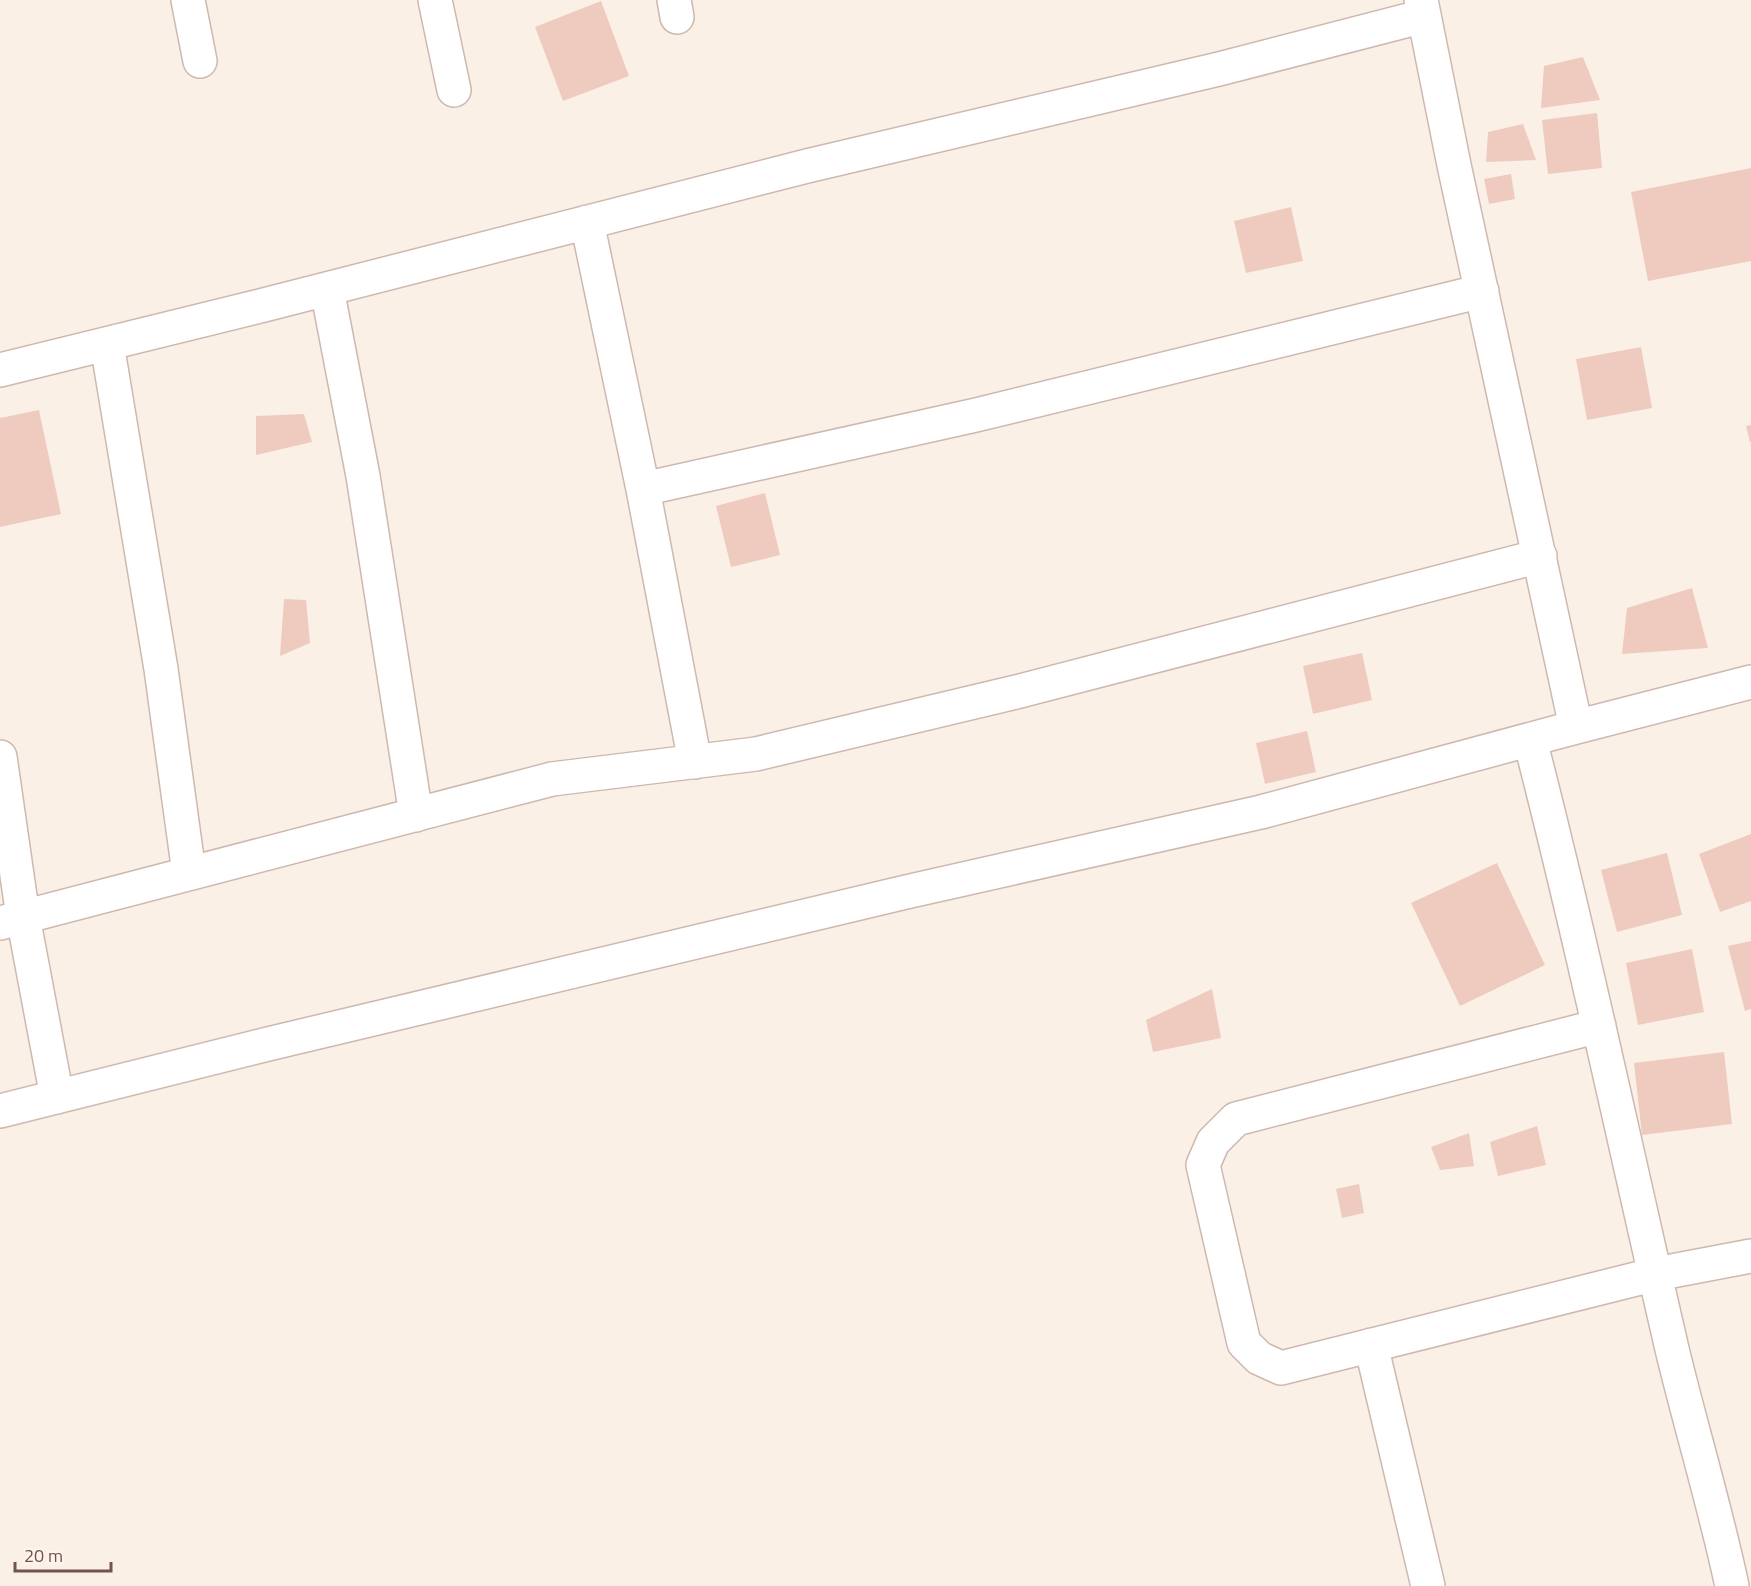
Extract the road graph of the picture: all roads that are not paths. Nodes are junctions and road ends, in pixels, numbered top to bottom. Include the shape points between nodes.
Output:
1 (188, 0) edge
2 (435, 0) edge
3 (1422, 8) edge
4 (200, 61) dead end
5 (454, 90) dead end
6 (587, 222) junction
7 (327, 289) junction
8 (1482, 291) junction
9 (107, 344) junction
10 (0, 370) edge
11 (643, 489) junction
12 (1540, 556) junction
13 (1751, 682) edge
14 (1576, 727) junction
15 (1530, 740) junction
16 (0, 757) edge
17 (695, 762) junction
18 (416, 815) junction
19 (189, 873) junction
20 (11, 920) edge
21 (1599, 1026) junction
22 (57, 1097) junction
23 (0, 1111) edge
24 (1751, 1256) edge
25 (1656, 1274) junction
26 (1371, 1345) junction
27 (1428, 1586) edge
28 (1732, 1586) edge

1 - 4 street
2 - 5 street
3 - 6 street via 1219,69
3 - 8 street
6 - 7 street
6 - 11 street
7 - 9 street
7 - 18 street via 363,476
8 - 11 street via 976,415
8 - 12 street
9 - 10 street
9 - 19 street via 161,669
11 - 17 street
12 - 14 street
12 - 17 street via 1008,694 756,754
13 - 14 street
14 - 15 street
15 - 21 street
15 - 22 street via 1261,812 883,898
16 - 20 street
17 - 18 street via 552,779
18 - 19 street
19 - 20 street
20 - 22 street
21 - 25 street
21 - 26 street via 1236,1119 1213,1142 1203,1165 1244,1343 1259,1358 1281,1368
22 - 23 street
24 - 25 street
25 - 26 street
25 - 28 street
26 - 27 street

